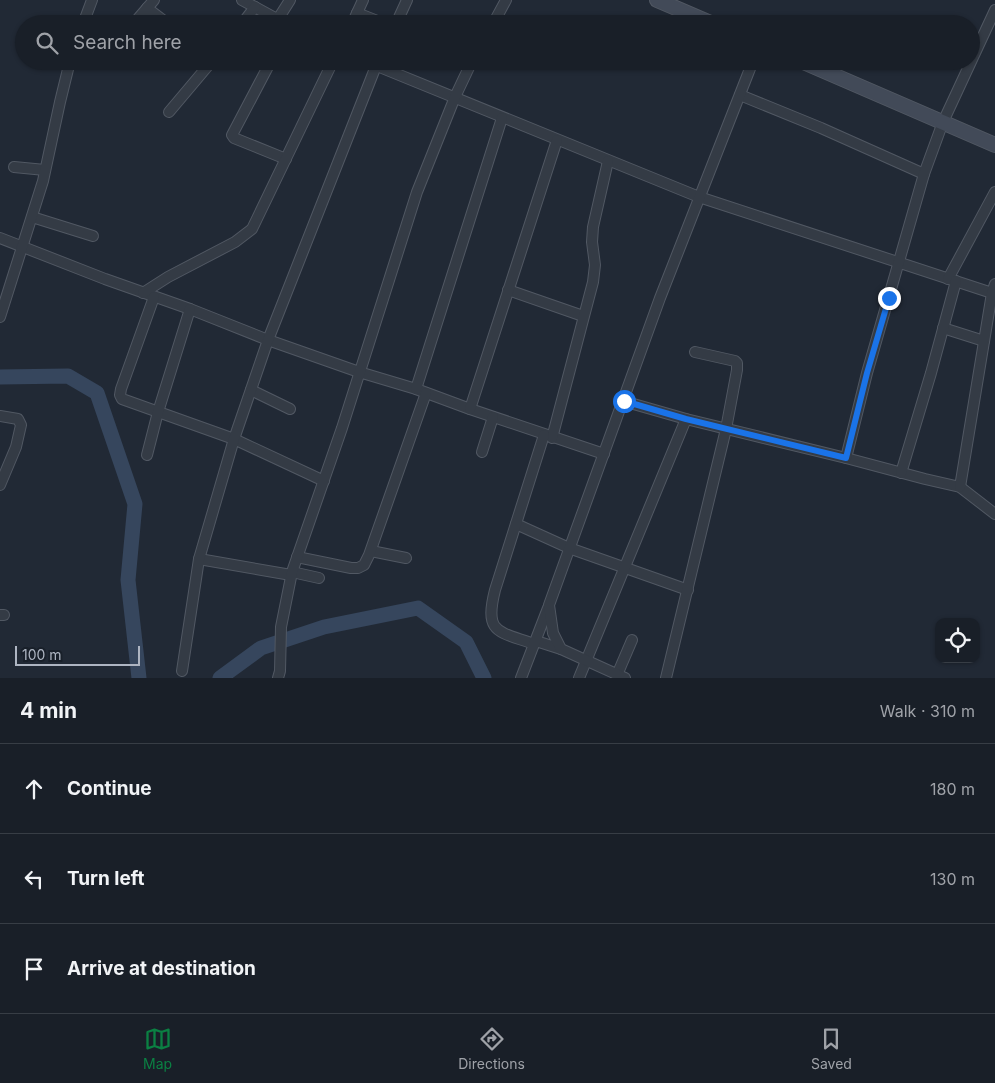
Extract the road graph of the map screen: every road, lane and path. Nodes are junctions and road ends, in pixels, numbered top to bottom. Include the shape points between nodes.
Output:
1 (92, 0) edge
2 (154, 0) edge
3 (242, 0) edge
4 (290, 0) edge
5 (364, 0) edge
6 (407, 0) edge
7 (506, 0) edge
8 (656, 0) edge
9 (256, 7) junction
10 (146, 8) junction
11 (995, 10) edge
12 (357, 13) joint
13 (86, 15) edge
14 (141, 15) edge
15 (156, 15) edge
16 (249, 15) edge
17 (271, 15) edge
18 (284, 15) edge
19 (362, 15) edge
20 (400, 15) edge
21 (498, 15) edge
22 (692, 15) edge
23 (980, 42) edge
24 (68, 70) edge
25 (204, 70) edge
26 (266, 70) edge
27 (329, 70) edge
28 (374, 70) edge
29 (386, 70) edge
30 (468, 70) edge
31 (749, 70) edge
32 (822, 70) edge
33 (967, 70) edge
34 (740, 94) junction
35 (455, 97) junction
36 (169, 112) dead end
37 (502, 118) junction
38 (943, 122) junction
39 (557, 140) junction
40 (995, 145) edge
41 (286, 159) junction
42 (608, 161) junction
43 (14, 167) dead end
44 (46, 170) junction
45 (924, 174) junction
46 (995, 192) edge
47 (699, 197) junction
48 (32, 217) junction
49 (92, 236) dead end
50 (0, 238) edge
51 (23, 247) junction
52 (899, 262) junction
53 (952, 280) junction
54 (993, 288) edge
55 (508, 290) junction
56 (144, 293) junction
57 (154, 297) junction
58 (190, 309) junction
59 (583, 316) junction
60 (0, 317) edge
61 (943, 328) junction
62 (268, 340) junction
63 (984, 341) junction
64 (695, 352) dead end
65 (359, 372) junction
66 (416, 389) junction
67 (252, 390) junction
68 (426, 393) junction
69 (624, 401) junction
70 (290, 409) dead end
71 (470, 409) junction
72 (158, 412) junction
73 (0, 416) edge
74 (493, 417) junction
75 (686, 419) junction
76 (726, 429) junction
77 (548, 436) junction
78 (234, 439) junction
79 (482, 452) dead end
80 (604, 454) junction
81 (147, 455) dead end
82 (846, 458) junction
83 (901, 473) junction
84 (324, 481) junction
85 (0, 485) edge
86 (960, 487) junction
87 (995, 514) edge
88 (516, 524) junction
89 (569, 548) junction
90 (371, 551) junction
91 (297, 557) junction
92 (406, 558) dead end
93 (199, 559) junction
94 (624, 568) junction
95 (291, 574) junction
96 (319, 578) dead end
97 (688, 590) junction
98 (549, 605) junction
99 (632, 640) dead end
100 (535, 642) junction
101 (561, 649) junction
102 (586, 662) junction
103 (182, 671) dead end
104 (621, 676) edge
105 (278, 678) edge
106 (521, 678) edge
107 (579, 678) edge
108 (666, 678) edge

1 - 13 street
2 - 10 street
3 - 9 street
4 - 18 street
5 - 12 street
6 - 20 street
7 - 21 street
8 - 22 main road
9 - 16 street
9 - 17 street
10 - 14 street
10 - 15 street
11 - 23 street
12 - 19 street
24 - 44 street
25 - 36 street
26 - 41 street via 232,134 236,139
27 - 41 street
28 - 62 street
29 - 35 street
30 - 35 street
31 - 34 street
32 - 38 main road
33 - 38 street
34 - 45 street
34 - 47 street
35 - 37 street
35 - 65 street via 417,192
37 - 39 street
37 - 66 street
38 - 40 main road
38 - 45 street
39 - 42 street
39 - 55 street
41 - 56 street via 248,232
42 - 47 street
42 - 59 street via 593,227 595,270
43 - 44 street
44 - 48 street
45 - 52 street
46 - 53 street
47 - 52 street
47 - 69 street
48 - 49 street
48 - 51 street
50 - 51 street
51 - 56 street
51 - 60 street
52 - 53 street
52 - 82 street
53 - 54 street
53 - 61 street
54 - 63 street
55 - 59 street
55 - 71 street
56 - 57 street
57 - 58 street
57 - 72 street via 120,394 126,402
58 - 62 street
58 - 72 street
59 - 77 street
61 - 63 street
61 - 83 street
62 - 65 street
62 - 67 street
63 - 86 street
64 - 76 street via 737,363
65 - 66 street
65 - 84 street
66 - 68 street
67 - 70 street
67 - 78 street
68 - 71 street
68 - 90 street
69 - 75 street
69 - 80 street
71 - 74 street
72 - 78 street
72 - 81 street
73 - 85 street via 18,419 21,425 16,447
74 - 77 street
74 - 79 street
75 - 76 street
75 - 94 street
76 - 82 street
76 - 97 street
77 - 80 street
77 - 88 street
78 - 84 street
78 - 93 street
80 - 89 street
82 - 83 street
83 - 86 street
84 - 91 street
86 - 87 street
88 - 89 street
88 - 100 street via 495,590 491,619 498,630
89 - 94 street
89 - 98 street
90 - 91 street via 366,564 358,568
90 - 92 street
91 - 95 street
93 - 95 street
93 - 103 street
94 - 97 street
94 - 102 street
95 - 96 street
95 - 105 street via 281,627
97 - 108 street
98 - 100 street
98 - 101 street via 553,633
99 - 104 street
100 - 101 street
100 - 106 street
101 - 102 street
102 - 104 street
102 - 107 street

